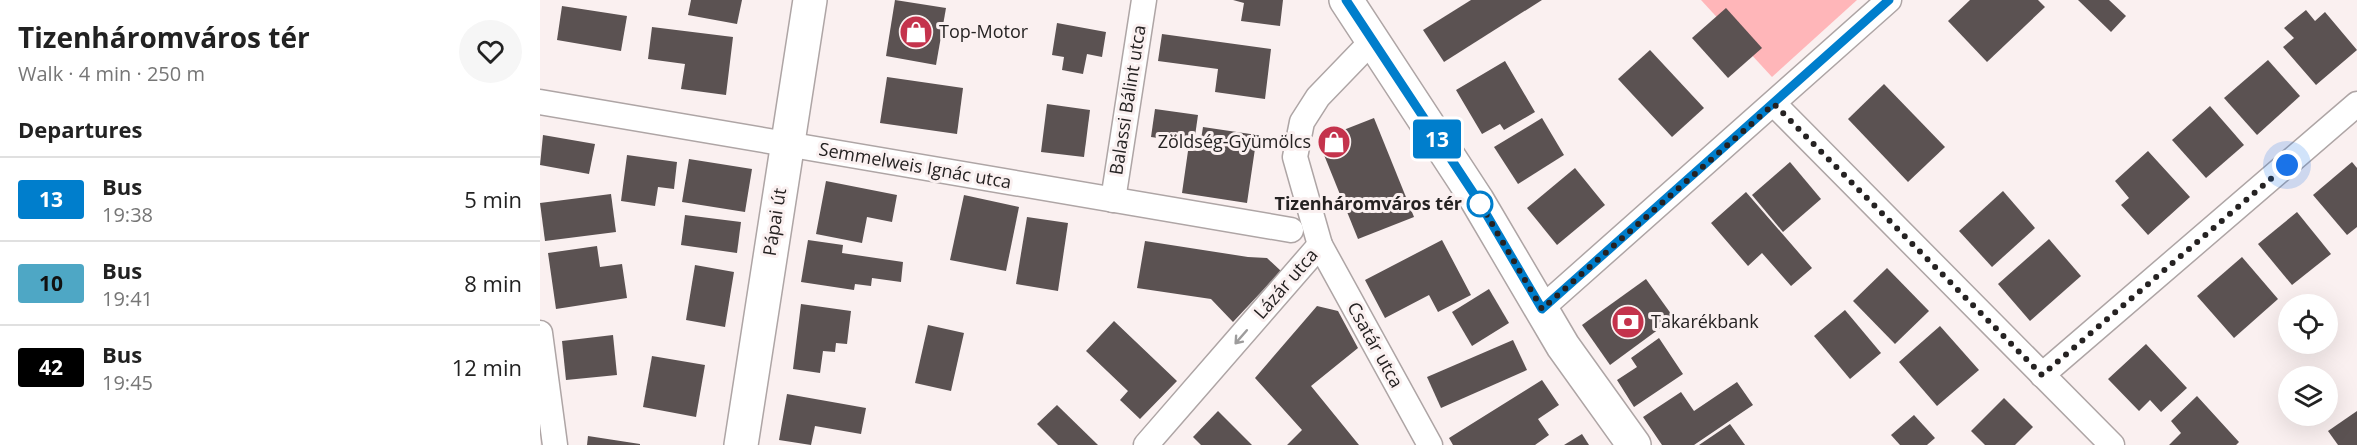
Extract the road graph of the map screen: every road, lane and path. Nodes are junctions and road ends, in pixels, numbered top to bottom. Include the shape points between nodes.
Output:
1 (810, 0) edge
2 (1144, 0) edge
3 (1346, 0) edge
4 (1889, 0) edge
5 (1372, 41) junction
6 (540, 102) edge
7 (1774, 104) junction
8 (2357, 104) edge
9 (788, 144) junction
10 (1113, 200) junction
11 (1291, 230) dead end
12 (1320, 245) junction
13 (1542, 309) junction
14 (540, 333) edge
15 (2042, 375) junction
16 (555, 445) edge
17 (741, 445) edge
18 (1146, 445) edge
19 (1430, 445) edge
20 (1634, 445) edge
21 (2112, 445) edge

1 - 9 street, Pápai út
2 - 10 street, Balassi Bálint utca
3 - 5 street
4 - 7 street
5 - 12 street, Lázár utca via 1318,97 1302,122 1295,157
5 - 13 street via 1478,200
6 - 9 street, Semmelweis Ignác utca
7 - 13 street
7 - 15 street
8 - 15 street
9 - 10 street, Semmelweis Ignác utca
9 - 17 street, Pápai út
10 - 11 street, Semmelweis Ignác utca
12 -> 18 street, Lázár utca
12 - 19 street, Csatár utca
13 - 20 street via 1563,346
14 - 16 street
15 - 21 street

